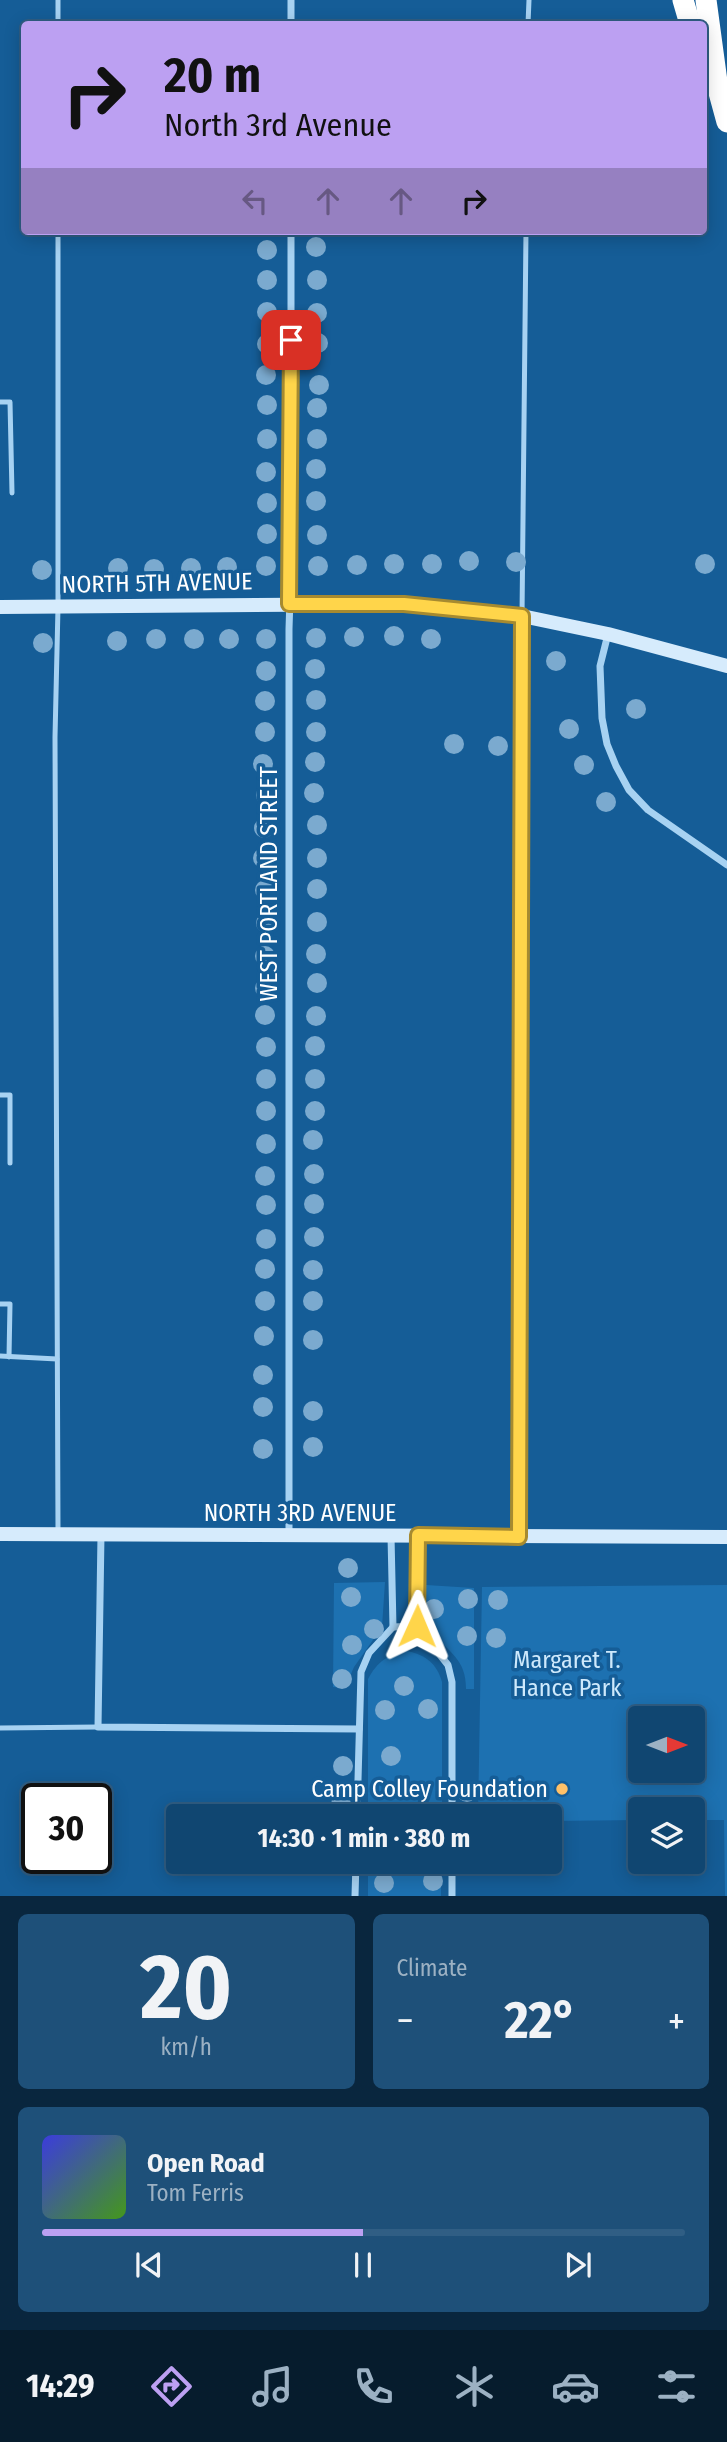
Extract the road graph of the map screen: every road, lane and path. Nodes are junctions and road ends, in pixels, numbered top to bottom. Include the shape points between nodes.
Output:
1 (58, 0) edge
2 (291, 0) edge
3 (529, 0) edge
4 (682, 0) edge
5 (706, 0) edge
6 (58, 21) edge
7 (291, 21) edge
8 (528, 21) edge
9 (689, 21) edge
10 (707, 62) edge
11 (718, 89) junction
12 (727, 122) edge
13 (58, 235) edge
14 (291, 235) edge
15 (526, 235) edge
16 (0, 402) edge
17 (12, 493) dead end
18 (289, 604) junction
19 (0, 607) edge
20 (58, 607) junction
21 (522, 616) junction
22 (608, 634) junction
23 (727, 666) edge
24 (727, 865) edge
25 (0, 1095) edge
26 (10, 1163) dead end
27 (0, 1304) edge
28 (0, 1356) edge
29 (9, 1357) junction
30 (57, 1359) junction
31 (0, 1534) edge
32 (58, 1534) junction
33 (101, 1535) junction
34 (391, 1535) junction
35 (418, 1535) junction
36 (289, 1536) junction
37 (519, 1537) junction
38 (727, 1537) edge
39 (417, 1626) junction
40 (393, 1627) junction
41 (98, 1727) junction
42 (0, 1728) edge
43 (359, 1728) junction
44 (357, 1804) edge
45 (452, 1804) edge
46 (356, 1874) edge
47 (452, 1874) edge
48 (355, 1896) edge
49 (452, 1896) edge

1 - 6 lane
2 - 7 street
3 - 8 lane
4 - 9 highway
5 - 11 highway
10 - 11 highway
11 - 12 highway
13 - 20 lane
14 - 18 street, WEST PORTLAND STREET
15 - 21 lane
16 - 17 lane via 10,402
18 - 20 street, NORTH 5TH AVENUE
18 - 21 street, NORTH 5TH AVENUE via 404,604
18 - 36 street, WEST PORTLAND STREET
19 - 20 street, NORTH 5TH AVENUE
20 - 30 lane
21 - 22 street, NORTH 5TH AVENUE
21 - 37 lane
22 - 23 street, NORTH 5TH AVENUE
22 - 24 street via 600,666 602,718 616,766 629,790 648,810
25 - 26 lane via 10,1095
27 - 29 lane via 10,1304
28 - 29 lane
29 - 30 lane
30 - 32 lane
31 - 32 street, NORTH 3RD AVENUE
32 - 33 street, NORTH 3RD AVENUE
33 - 36 street, NORTH 3RD AVENUE
33 - 41 street
34 - 35 street, NORTH 3RD AVENUE
34 - 36 street, NORTH 3RD AVENUE
34 - 40 street
35 - 37 street, NORTH 3RD AVENUE
35 - 39 street
37 - 38 street, NORTH 3RD AVENUE
39 - 40 street
39 - 45 street via 448,1665 452,1682
40 - 43 street via 369,1653 361,1672
41 - 42 lane
41 - 43 street
43 - 44 street
46 - 48 street
47 - 49 street

